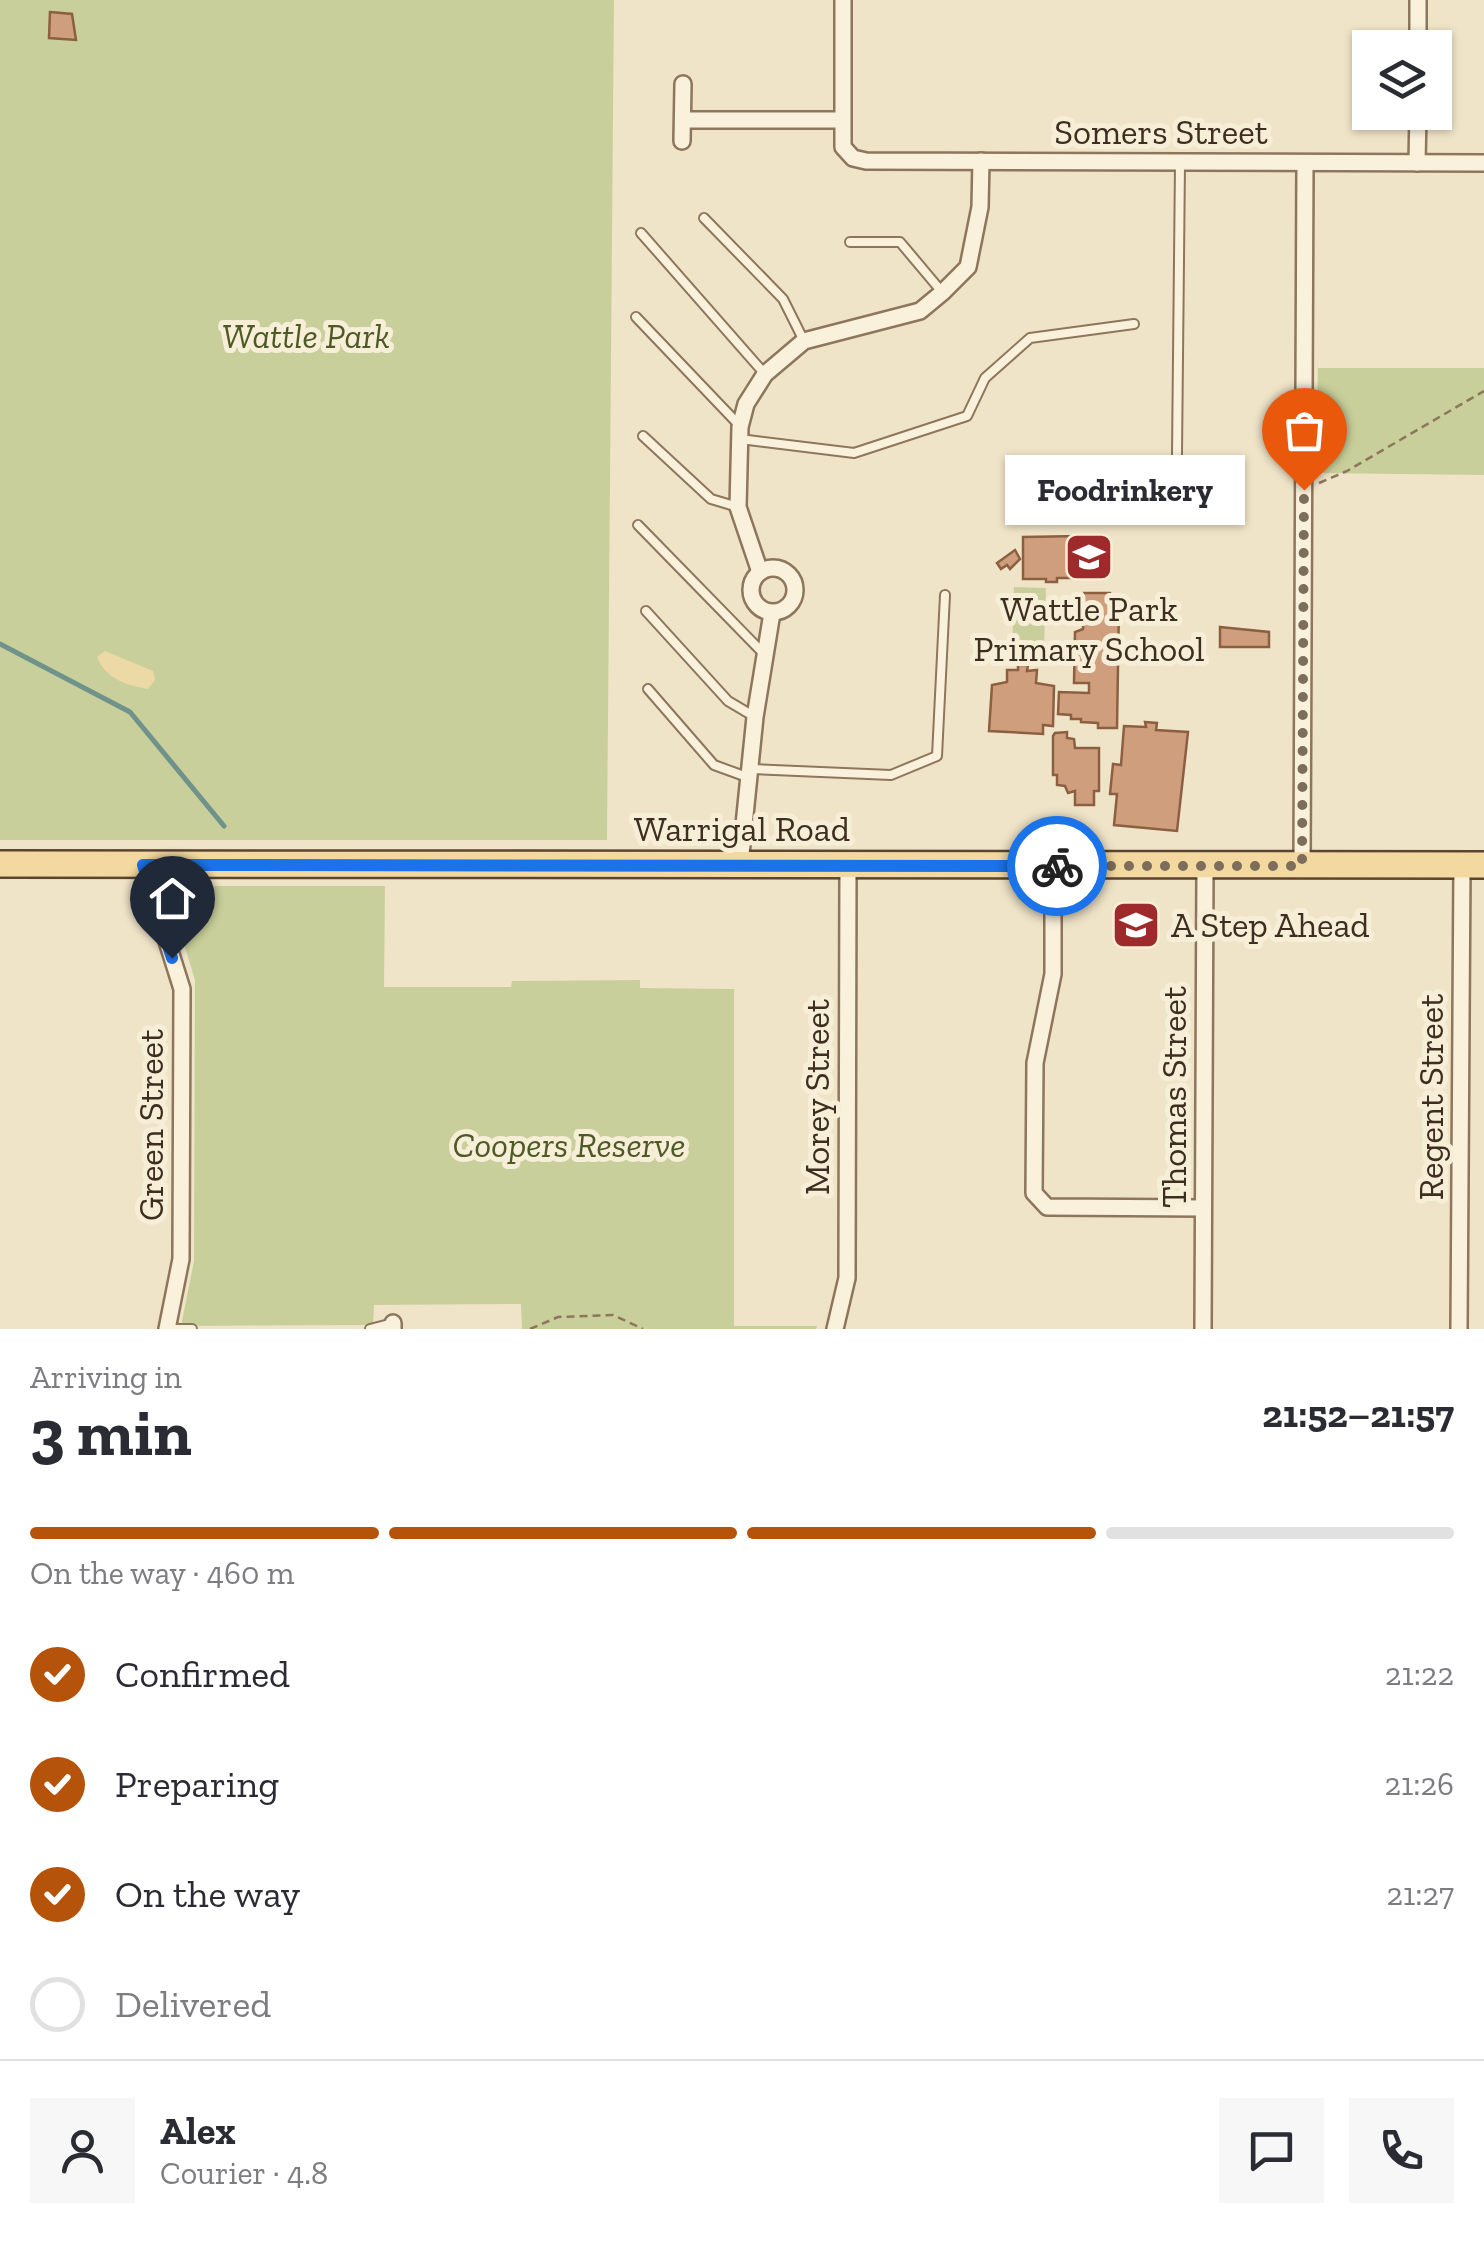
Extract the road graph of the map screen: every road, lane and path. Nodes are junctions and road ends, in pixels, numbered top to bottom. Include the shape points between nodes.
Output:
1 (843, 0) edge
2 (1418, 0) edge
3 (1418, 30) edge
4 (683, 84) dead end
5 (683, 120) junction
6 (842, 120) junction
7 (1418, 130) edge
8 (682, 141) dead end
9 (981, 161) junction
10 (1180, 163) junction
11 (1305, 163) junction
12 (1418, 163) junction
13 (1484, 163) edge
14 (704, 218) dead end
15 (642, 233) dead end
16 (850, 242) dead end
17 (943, 292) junction
18 (636, 318) dead end
19 (1134, 324) dead end
20 (804, 341) junction
21 (766, 374) junction
22 (1484, 391) edge
23 (740, 432) junction
24 (643, 436) dead end
25 (1176, 454) dead end
26 (1304, 490) junction
27 (738, 507) junction
28 (638, 525) dead end
29 (760, 572) junction
30 (945, 596) dead end
31 (646, 611) dead end
32 (772, 613) junction
33 (765, 654) junction
34 (648, 689) dead end
35 (756, 717) junction
36 (749, 773) junction
37 (0, 864) edge
38 (740, 864) junction
39 (848, 864) junction
40 (143, 865) junction
41 (1473, 865) edge
42 (1052, 866) junction
43 (1205, 866) junction
44 (1302, 866) junction
45 (1203, 1208) junction
46 (393, 1326) edge
47 (167, 1329) edge
48 (192, 1329) edge
49 (370, 1329) edge
50 (530, 1329) edge
51 (643, 1329) edge
52 (835, 1329) edge
53 (1203, 1329) edge
54 (1459, 1329) edge

1 - 6 street
2 - 3 street
4 - 5 street
5 - 6 street
5 - 8 street
6 - 9 street, Somers Street via 842,147 852,158
7 - 12 street
9 - 10 street, Somers Street
9 - 17 street via 968,266
10 - 11 street, Somers Street
10 - 25 lane
11 - 12 street, Somers Street
11 - 26 street
12 - 13 street, Somers Street
14 - 20 lane via 782,299
15 - 21 lane
16 - 17 lane via 900,242
17 - 20 street via 920,311
18 - 23 lane
19 - 23 lane via 1030,338 985,378 966,416 854,453
20 - 21 street
21 - 23 street via 746,404
22 - 26 path
23 - 27 street
24 - 27 lane via 711,499
26 - 44 street
27 - 29 street
28 - 33 lane
29 - 32 street via 751,596
29 - 32 street via 778,568 793,581 791,604
30 - 36 lane via 937,756 891,775
31 - 35 lane via 728,702
32 - 33 street
33 - 35 street
34 - 36 lane via 714,765
35 - 36 street
36 - 38 street
37 - 40 main road, Warrigal Road
38 - 39 main road, Warrigal Road
38 - 40 main road, Warrigal Road
39 - 42 main road, Warrigal Road
39 - 52 street, Morey Street via 846,1278
40 - 47 street, Green Street via 182,989 180,1259
41 - 44 main road, Warrigal Road
41 - 54 street, Regent Street
42 - 43 main road, Warrigal Road
42 - 45 street via 1053,974 1034,1063 1034,1193 1047,1207
43 - 44 main road, Warrigal Road
43 - 45 street, Thomas Street
45 - 53 street, Thomas Street
46 - 49 lane
47 - 48 lane
50 - 51 path via 558,1317 614,1315

